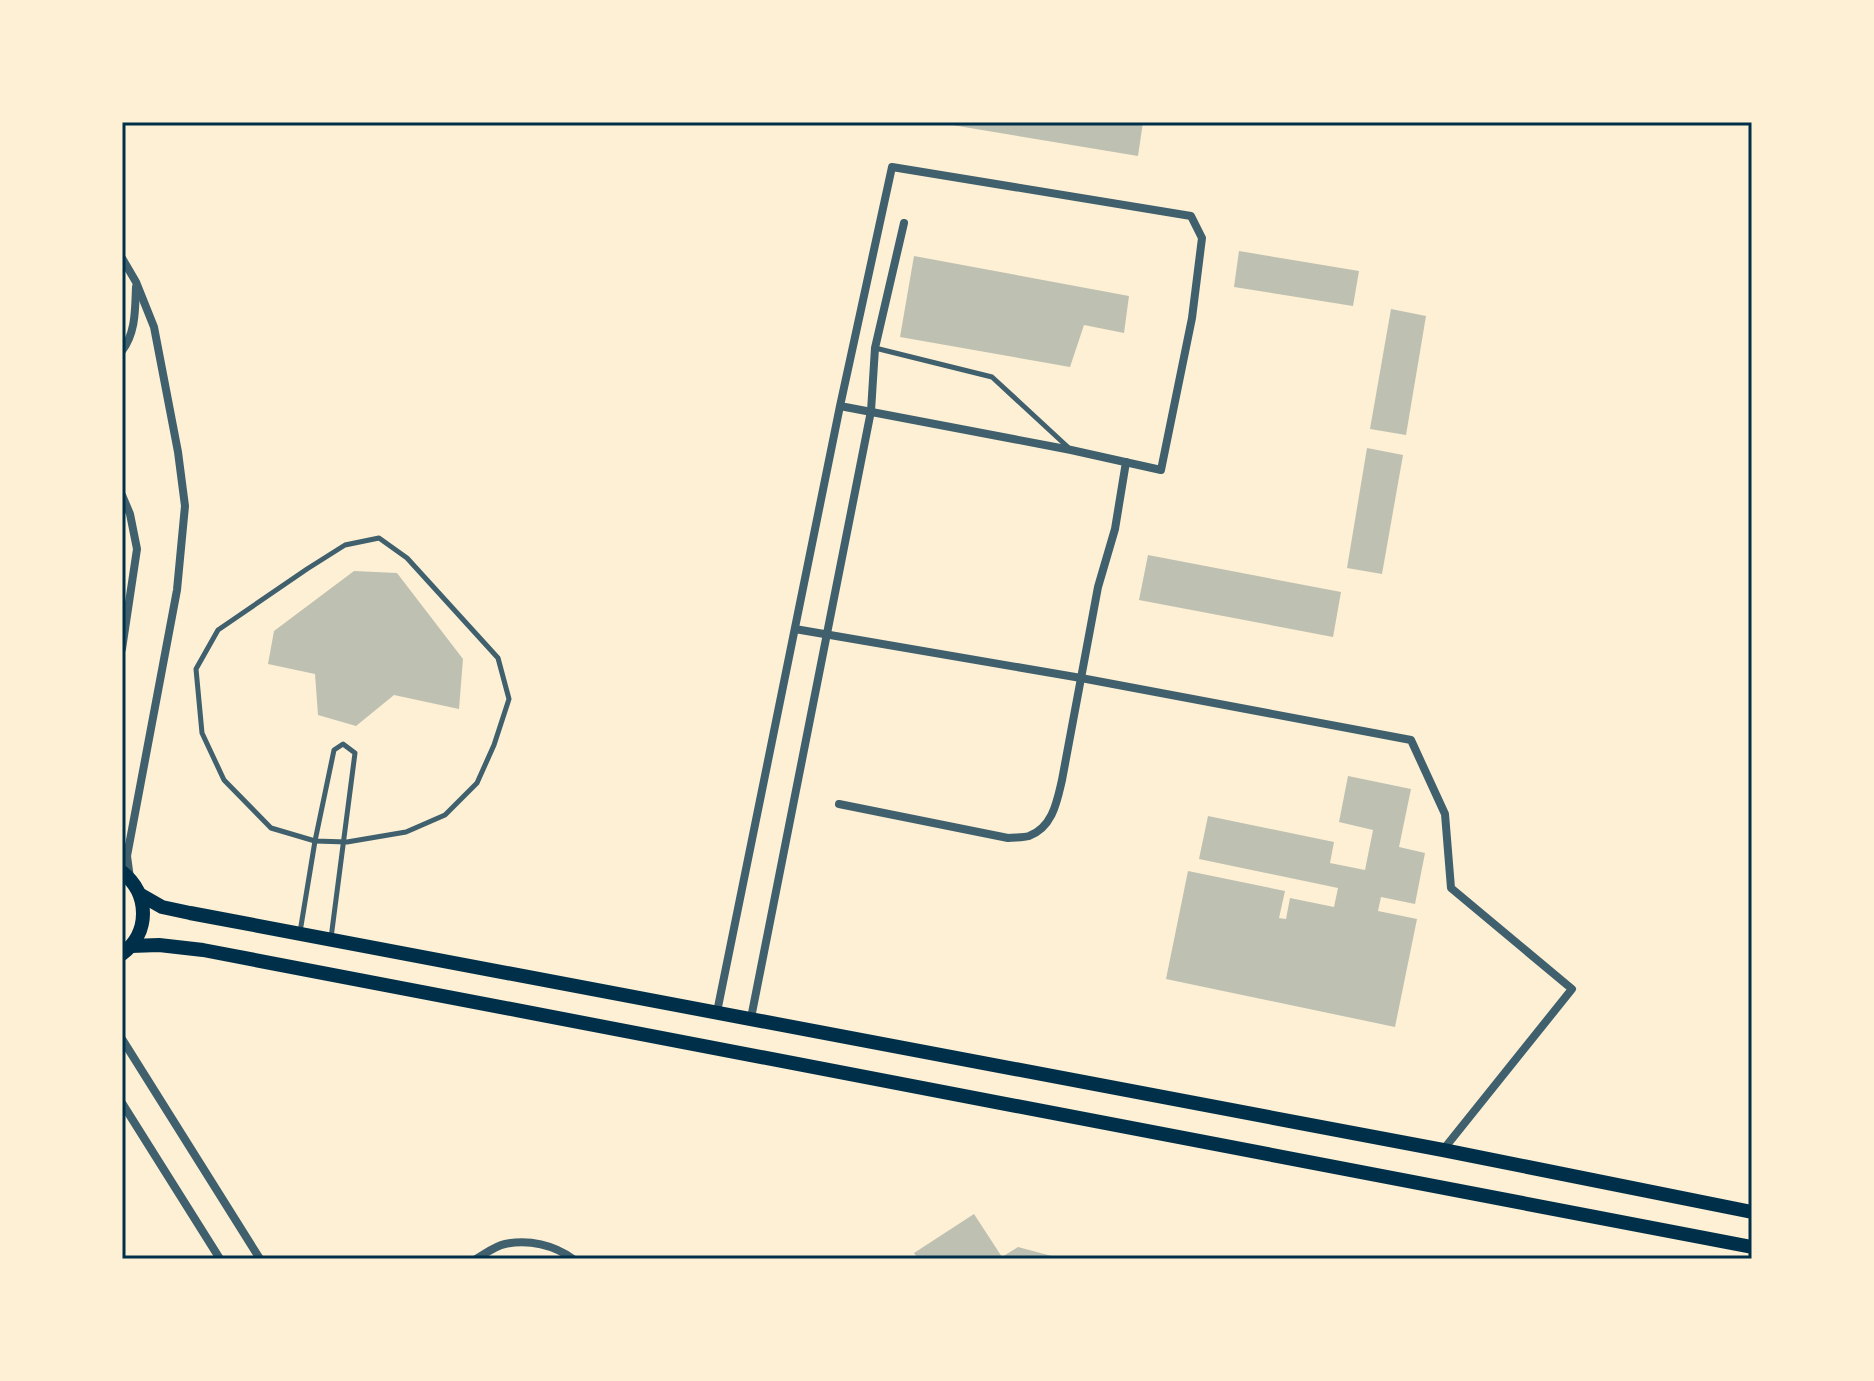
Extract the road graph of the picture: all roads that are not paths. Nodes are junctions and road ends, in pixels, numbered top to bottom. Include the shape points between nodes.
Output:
1 (904, 223) dead end
2 (122, 258) edge
3 (136, 282) junction
4 (875, 348) junction
5 (122, 351) edge
6 (840, 406) junction
7 (871, 411) junction
8 (1071, 450) junction
9 (1126, 462) junction
10 (122, 495) edge
11 (795, 629) junction
12 (827, 634) junction
13 (122, 649) edge
14 (1081, 678) junction
15 (839, 804) dead end
16 (315, 841) junction
17 (343, 842) junction
18 (126, 876) edge
19 (141, 895) junction
20 (300, 933) junction
21 (331, 939) junction
22 (127, 950) edge
23 (717, 1012) junction
24 (751, 1018) junction
25 (122, 1039) edge
26 (122, 1103) edge
27 (1443, 1150) junction
28 (1752, 1212) edge
29 (1752, 1247) edge
30 (220, 1259) edge
31 (260, 1259) edge
32 (476, 1259) edge
33 (573, 1259) edge

1 - 4 street
2 - 3 street
3 - 5 street via 135,320
3 - 18 street via 154,327 185,506 177,590
4 - 7 street
4 - 8 lane via 992,377
6 - 7 street
6 - 9 street via 892,167 1191,216 1202,238 1192,318 1161,470
6 - 11 street
7 - 8 street
7 - 12 street
8 - 9 street
9 - 14 street
10 - 13 street via 137,549
11 - 12 street
11 - 23 street
12 - 14 street
12 - 24 street
14 - 15 street via 1055,810 1044,827 1028,836 1008,838
14 - 27 street via 1411,740 1445,814 1451,888 1572,989
16 - 17 lane
16 - 17 lane via 334,750 343,744 355,753
16 - 17 lane via 271,828 224,780 202,733 196,669 218,630 345,545 379,538 407,558 498,658 509,699 477,783 445,815 406,832
16 - 20 lane
17 - 21 lane
18 - 19 main road
19 - 20 main road via 162,907
19 - 22 main road via 143,922
20 - 21 main road
21 - 23 main road
22 - 29 main road via 159,945 203,950
23 - 24 main road
24 - 27 main road
25 - 31 street
26 - 30 street
27 - 28 main road
32 - 33 street via 502,1244 532,1242

